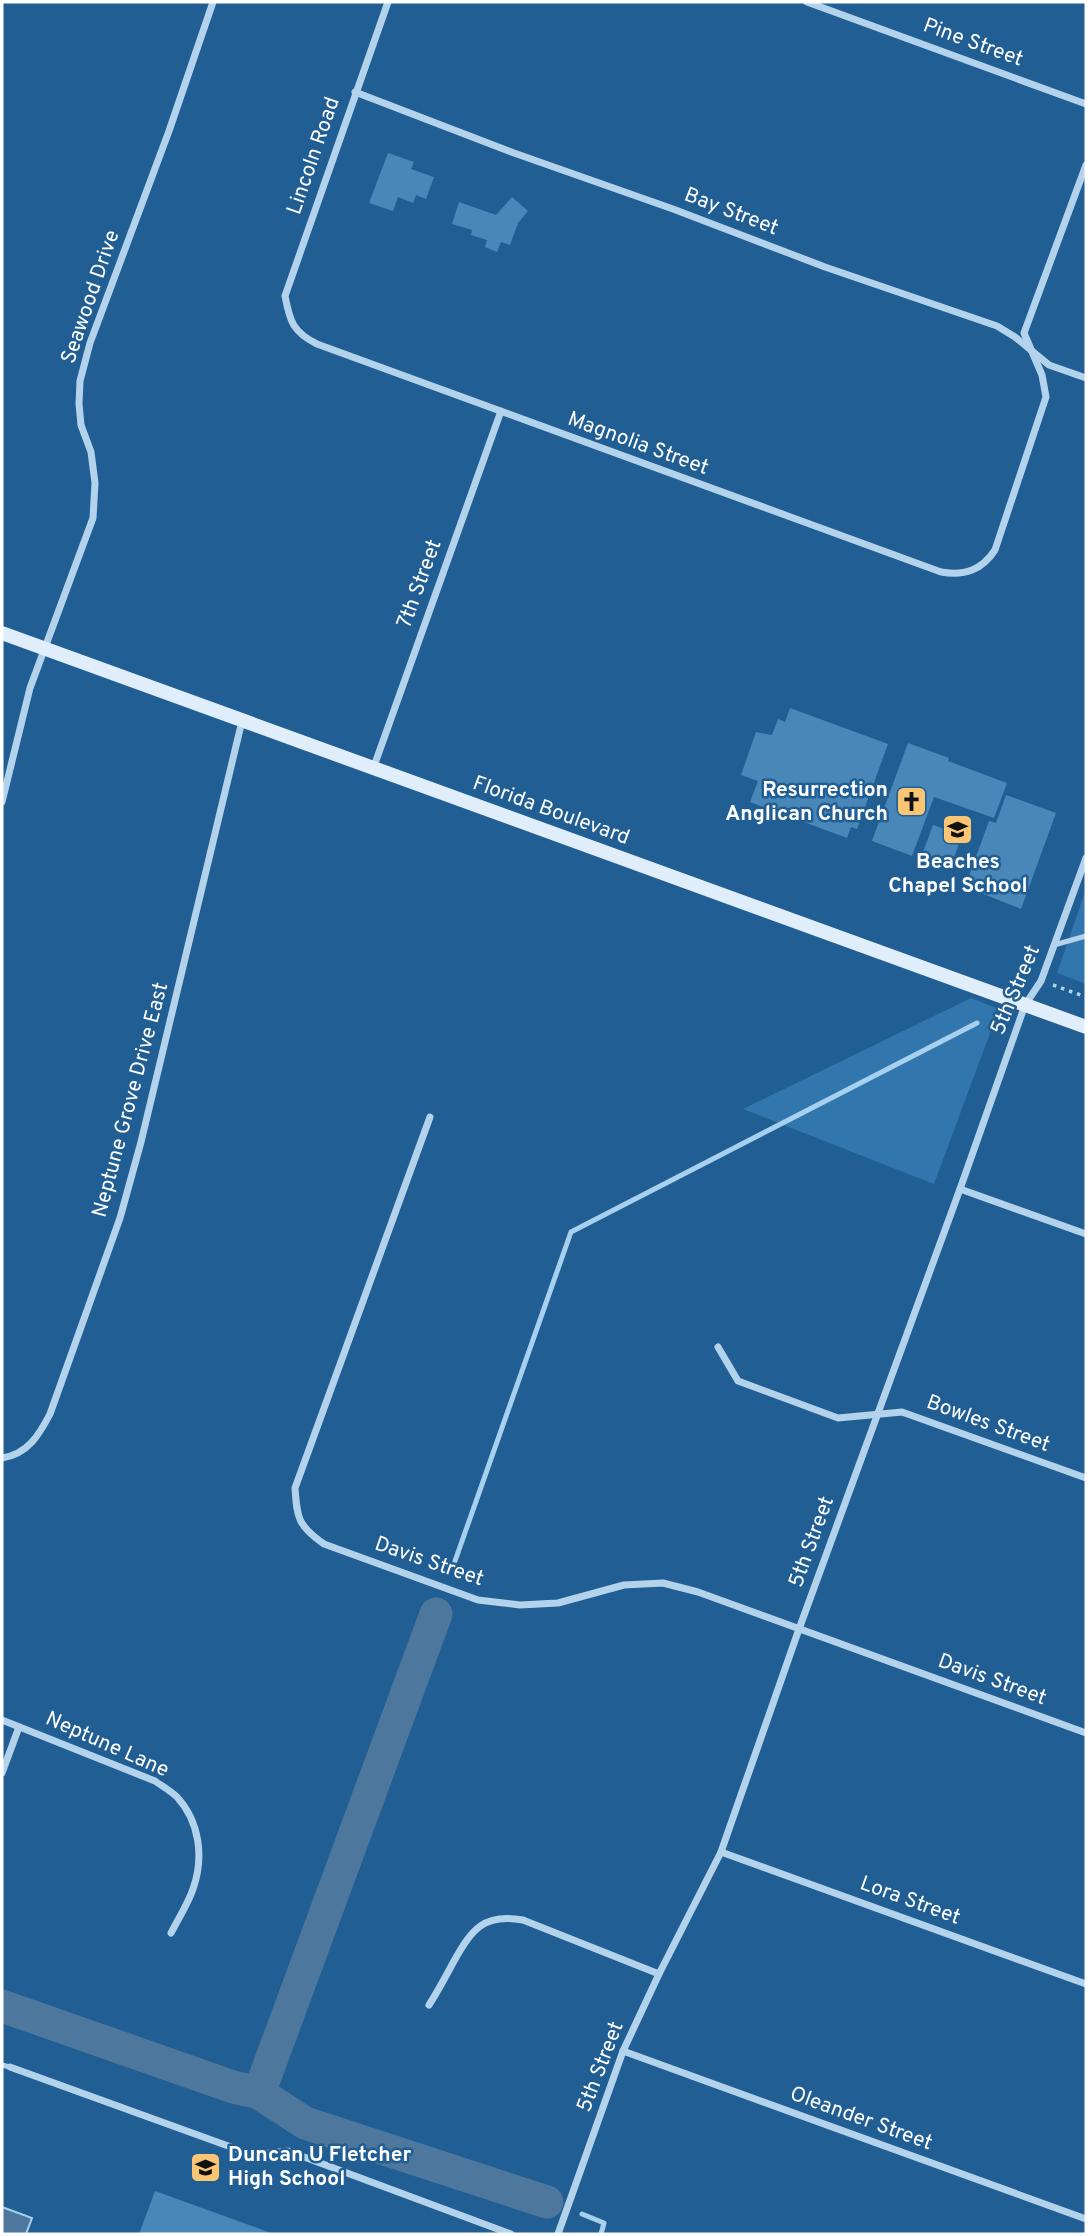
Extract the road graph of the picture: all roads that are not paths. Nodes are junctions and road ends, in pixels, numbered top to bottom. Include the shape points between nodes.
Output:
1 (214, 2) edge
2 (388, 2) edge
3 (807, 2) edge
4 (355, 92) junction
5 (1086, 104) edge
6 (1086, 165) edge
7 (292, 324) joint
8 (1032, 351) junction
9 (1086, 378) edge
10 (501, 411) junction
11 (2, 633) edge
12 (44, 649) junction
13 (242, 721) junction
14 (373, 769) junction
15 (2, 802) edge
16 (1086, 858) edge
17 (1086, 936) edge
18 (1054, 945) junction
19 (1025, 1005) junction
20 (1086, 1027) edge
21 (430, 1117) dead end
22 (960, 1189) junction
23 (1086, 1234) edge
24 (718, 1347) dead end
25 (876, 1415) junction
26 (2, 1458) edge
27 (1086, 1478) edge
28 (799, 1629) junction
29 (2, 1720) edge
30 (19, 1727) junction
31 (1086, 1733) edge
32 (2, 1773) edge
33 (721, 1852) junction
34 (171, 1933) dead end
35 (659, 1973) junction
36 (1086, 1984) edge
37 (429, 2005) dead end
38 (623, 2051) junction
39 (6, 2066) edge
40 (1086, 2219) edge
41 (511, 2234) edge
42 (558, 2234) edge

1 - 12 street, Seawood Drive via 80,381 81,425 95,483 93,518
2 - 4 street, Lincoln Road
3 - 5 street, Pine Street
4 - 7 street, Lincoln Road via 285,296
4 - 8 street, Bay Street via 996,326
6 - 8 street via 1028,318 1024,333
7 - 10 street, Magnolia Street via 301,336 317,344
8 - 9 street, Bay Street via 1049,365
8 - 10 street, Magnolia Street via 1046,397 995,550 980,568 955,575
10 - 14 street, 7th Street
11 - 12 street, Florida Boulevard
12 - 13 street, Florida Boulevard
12 - 15 street, Seawood Drive
13 - 14 street, Florida Boulevard
13 - 26 street, Neptune Grove Drive East via 120,1218 39,1437
14 - 19 street, Florida Boulevard
16 - 18 street, 5th Street
17 - 18 lane
18 - 19 street, 5th Street via 1041,981
19 - 20 street, Florida Boulevard
19 - 22 street, 5th Street
21 - 28 street, Davis Street via 295,1488 297,1517 307,1532 324,1544 478,1600 520,1605 558,1602 624,1585 663,1583
22 - 23 street
22 - 25 street, 5th Street
24 - 25 street, Bowles Street via 738,1381 838,1418
25 - 27 street, Bowles Street via 902,1412
25 - 28 street, 5th Street
28 - 31 street, Davis Street
28 - 33 street, 5th Street
29 - 30 street, Neptune Lane
30 - 32 street
30 - 34 street, Neptune Lane via 155,1781 187,1810 196,1829 200,1865
33 - 35 street, 5th Street
33 - 36 street, Lora Street
35 - 37 street via 546,1928 505,1917 473,1930
35 - 38 street, 5th Street
38 - 40 street, Oleander Street
38 - 42 street, 5th Street
39 - 41 street via 253,2155 288,2151

